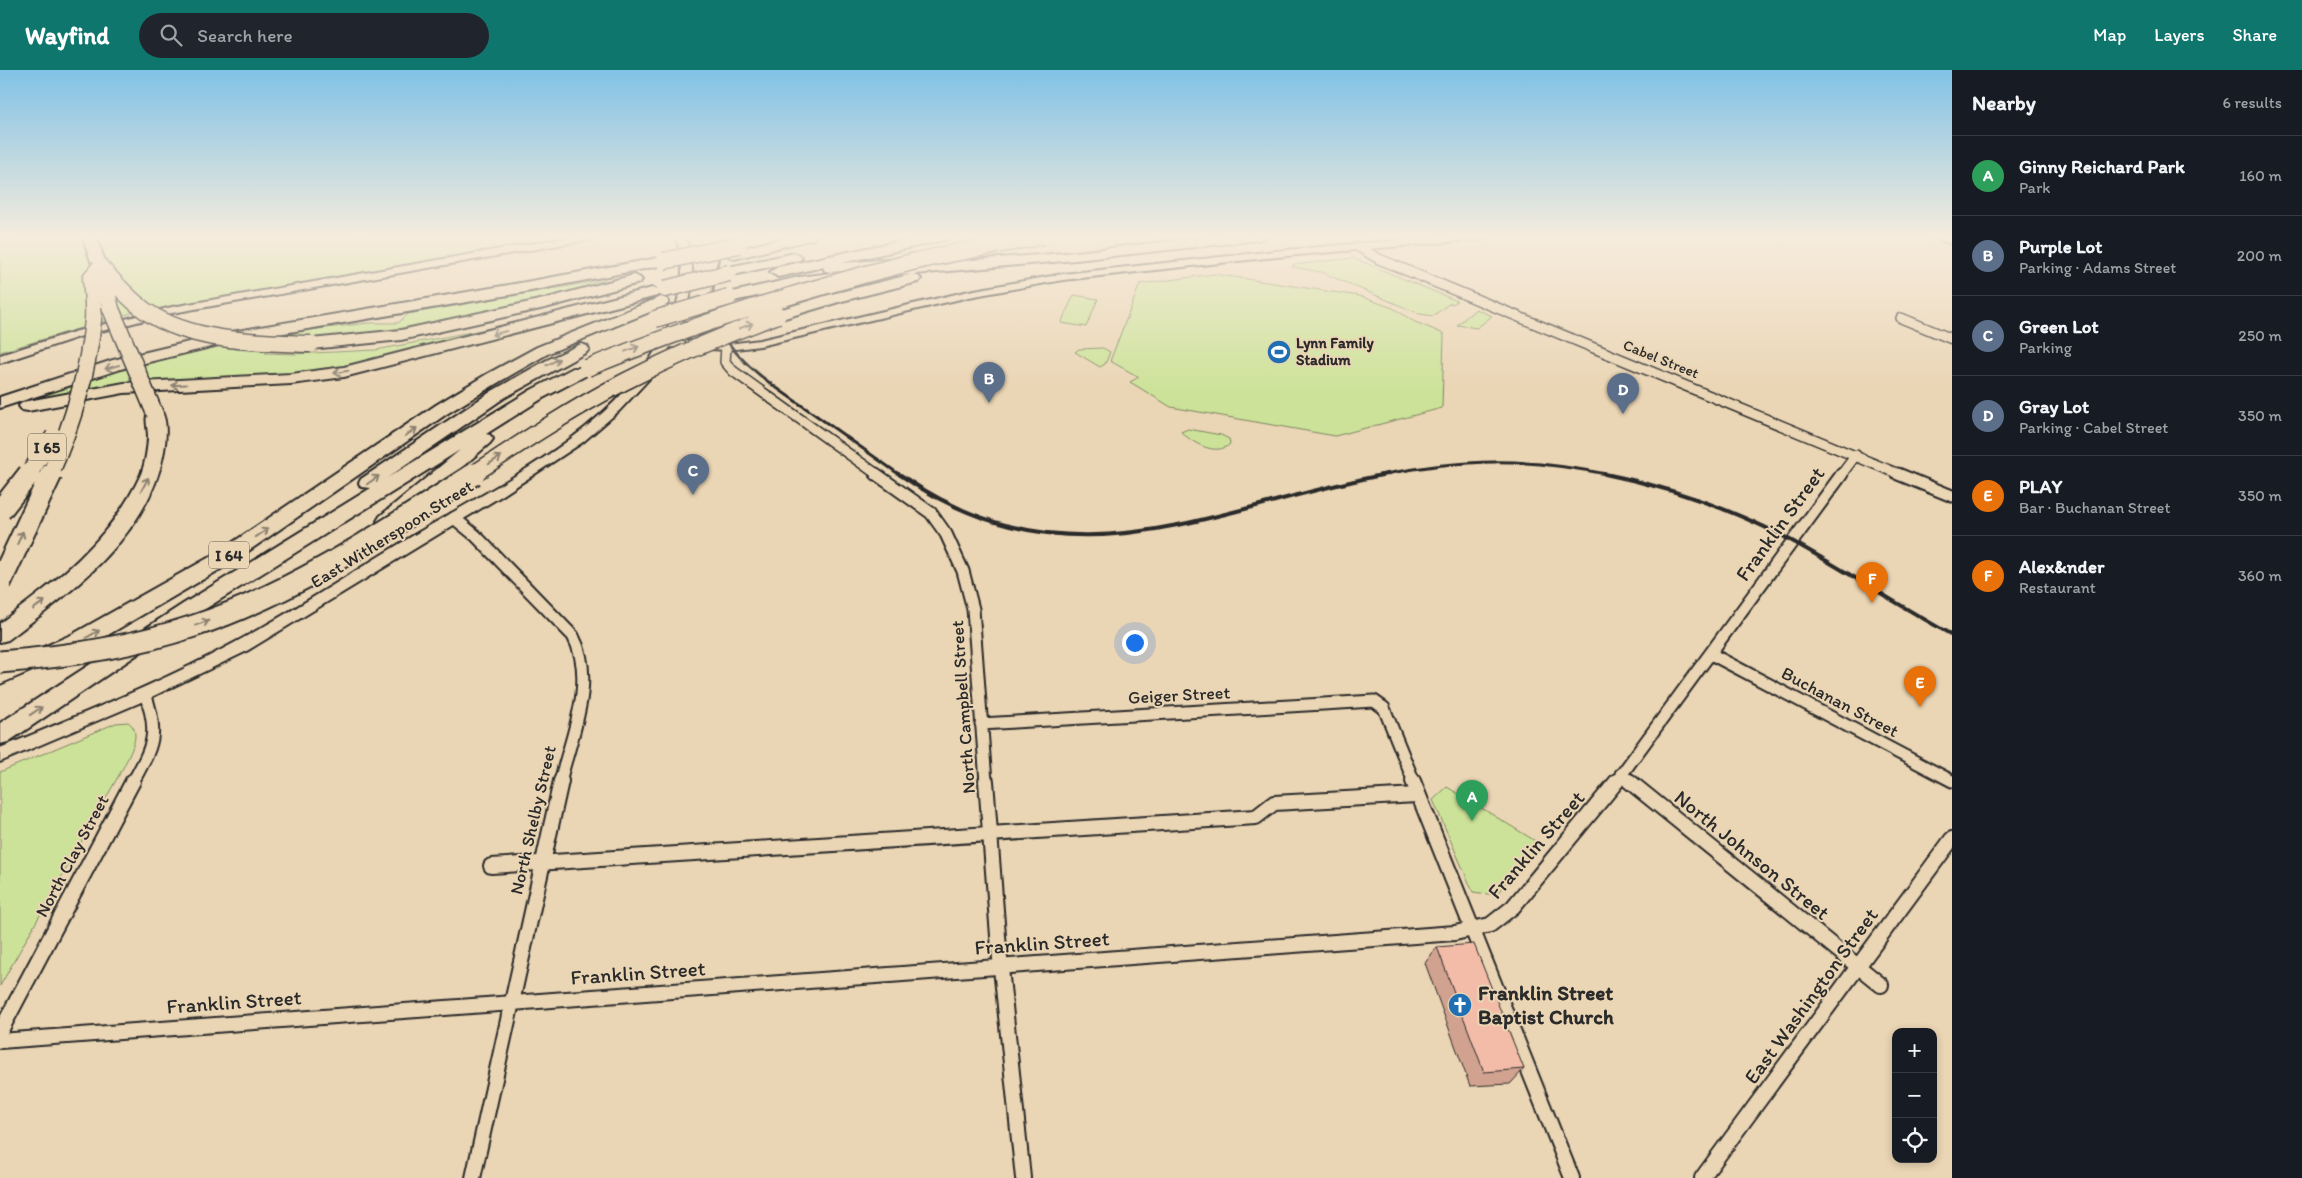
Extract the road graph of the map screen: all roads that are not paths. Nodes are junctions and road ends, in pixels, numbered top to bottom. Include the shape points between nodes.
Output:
1 (92, 288) edge
2 (105, 288) edge
3 (120, 288) edge
4 (299, 288) edge
5 (443, 288) edge
6 (527, 288) edge
7 (636, 288) edge
8 (643, 288) edge
9 (652, 288) edge
10 (655, 288) edge
11 (687, 288) edge
12 (821, 288) edge
13 (874, 288) edge
14 (997, 288) edge
15 (1448, 288) edge
16 (1901, 318) dead end
17 (1952, 339) edge
18 (668, 343) junction
19 (726, 346) junction
20 (0, 359) edge
21 (583, 370) junction
22 (85, 376) junction
23 (0, 388) edge
24 (0, 402) edge
25 (0, 413) edge
26 (1856, 455) junction
27 (1952, 496) edge
28 (0, 511) edge
29 (454, 518) junction
30 (304, 578) junction
31 (0, 583) edge
32 (190, 609) junction
33 (0, 634) edge
34 (1712, 654) junction
35 (0, 662) edge
36 (0, 675) edge
37 (145, 694) junction
38 (981, 724) junction
39 (0, 735) edge
40 (0, 755) edge
41 (1621, 774) junction
42 (1952, 781) edge
43 (1417, 795) junction
44 (991, 836) junction
45 (1952, 839) edge
46 (542, 864) junction
47 (491, 866) dead end
48 (1472, 929) junction
49 (1001, 966) junction
50 (1859, 968) junction
51 (1881, 985) dead end
52 (512, 1002) junction
53 (0, 1032) edge
54 (0, 1041) edge
55 (473, 1178) edge
56 (1023, 1178) edge
57 (1572, 1178) edge
58 (1702, 1178) edge

1 - 22 highway, I 65, bridge via 95,305
33 -> 2 highway, bridge via 51,596 96,555 124,523 151,472 157,438 155,414
3 - 7 highway, bridge via 155,317 177,326 246,341 311,344 412,337
4 - 20 street via 172,310 78,334
5 - 23 highway, I 64 via 252,318 148,342
6 -> 24 highway via 232,337 120,364
8 -> 25 highway via 393,361 344,372 291,379 124,388
36 -> 9 highway, I 64 via 82,640 224,558 442,410
32 -> 10 highway via 495,395 570,354
11 - 18 street, East Witherspoon Street via 682,311
21 -> 12 highway, bridge via 654,340
30 -> 13 highway, bridge via 348,554 542,430 675,356 778,315
14 - 19 street via 778,339
15 - 26 street, Cabel Street
16 - 17 street
18 - 19 street
18 - 29 street, East Witherspoon Street via 639,384 600,421 544,462
19 - 38 street, North Campbell Street via 725,362 733,371 923,507 942,526 970,594
21 - 30 highway, bridge via 519,411 358,542
21 - 32 highway via 538,394
22 - 28 highway, I 65, bridge via 43,454
31 -> 22 highway, bridge via 72,420
26 - 27 street, Cabel Street
26 - 34 street, Franklin Street
29 - 37 street, East Witherspoon Street via 255,638
29 - 46 street, North Shelby Street via 464,524 554,616 582,651 582,690
35 -> 30 highway, bridge via 82,654 171,633 227,614
39 -> 32 highway
34 - 41 street, Franklin Street
34 - 42 street, Buchanan Street
37 - 40 street, East Witherspoon Street
37 - 53 street, North Clay Street via 153,712 155,728 146,757
38 - 43 street, Geiger Street via 1374,701 1384,708
38 - 44 street, North Campbell Street
41 - 48 street, Franklin Street via 1513,907 1490,925
41 - 50 street, North Johnson Street
43 - 44 street via 1274,803 1256,818
43 - 48 street
44 - 46 street
44 - 49 street, North Campbell Street
45 - 50 street, East Washington Street
46 - 47 street
46 - 52 street, North Shelby Street
48 - 49 street, Franklin Street via 1455,933
48 - 57 street
49 - 52 street, Franklin Street
49 - 56 street, North Campbell Street
50 - 51 street, North Johnson Street
50 - 58 street, East Washington Street
52 - 54 street, Franklin Street
52 - 55 street, North Shelby Street

